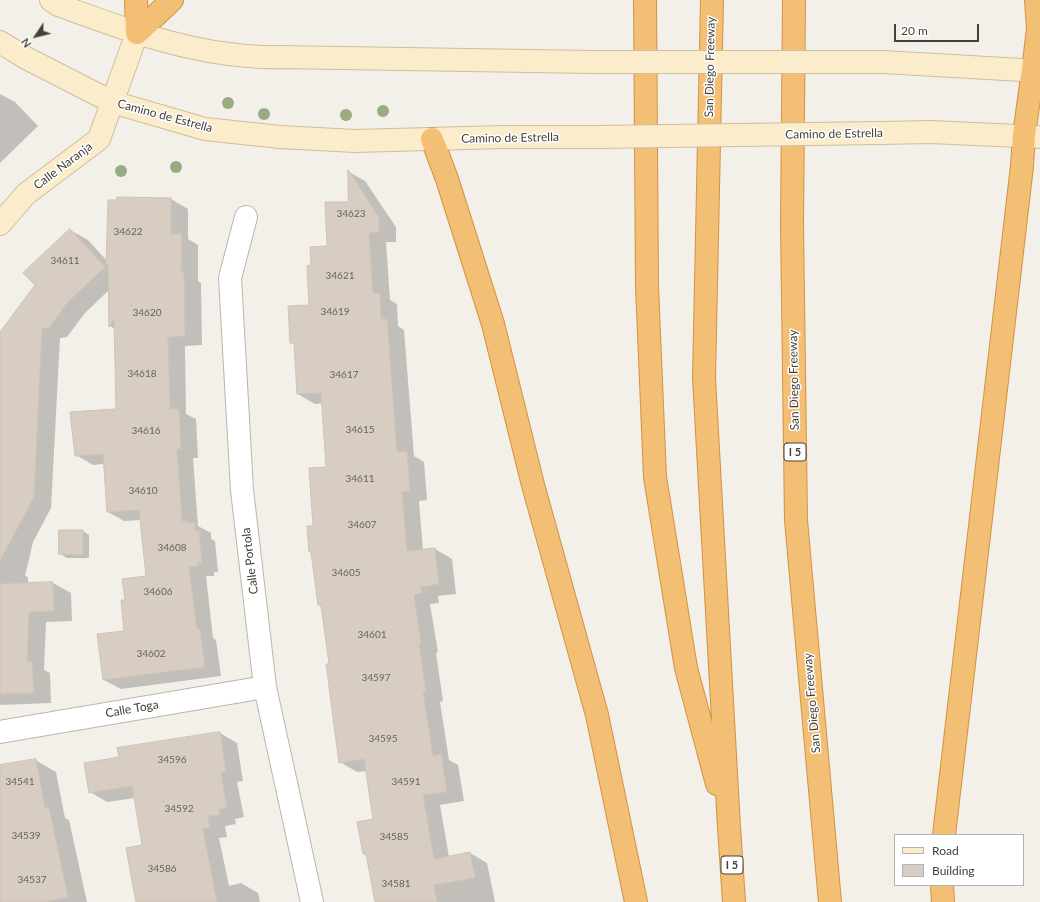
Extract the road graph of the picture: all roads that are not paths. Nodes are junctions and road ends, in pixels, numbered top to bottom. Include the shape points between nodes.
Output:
1 (51, 0) edge
2 (136, 0) edge
3 (172, 0) edge
4 (645, 0) edge
5 (712, 0) edge
6 (794, 0) edge
7 (1036, 0) edge
8 (137, 33) junction
9 (0, 42) edge
10 (1037, 70) edge
11 (112, 102) junction
12 (1032, 136) edge
13 (432, 139) junction
14 (246, 217) dead end
15 (0, 224) edge
16 (265, 687) junction
17 (0, 732) edge
18 (729, 827) junction
19 (944, 834) edge
20 (942, 886) edge
21 (312, 902) edge
22 (636, 902) edge
23 (734, 902) edge
24 (830, 902) edge
25 (943, 902) edge

1 - 8 main road via 58,5
2 - 8 highway
3 - 8 highway
4 - 18 highway via 647,286 655,478 686,668
5 - 18 highway, San Diego Freeway / I 5 via 704,378
6 - 24 highway, San Diego Freeway / I 5 via 792,224 796,520
7 - 10 highway
8 - 10 main road, bridge via 200,50 260,58 883,62
8 - 11 main road, Calle Naranja
9 - 11 main road, Camino de Estrella
10 - 12 highway
11 - 13 main road, Camino de Estrella via 205,129 280,137 348,140
11 - 15 main road, Calle Naranja via 99,139 26,194
12 - 13 main road, Camino de Estrella, bridge via 930,132
12 - 19 highway via 1020,182
13 - 22 highway via 493,324 597,715
14 - 16 street, Calle Portola via 230,278 242,490
16 - 17 street, Calle Toga
16 - 21 street, Calle Portola
18 - 23 highway, San Diego Freeway / I 5
20 - 25 highway

